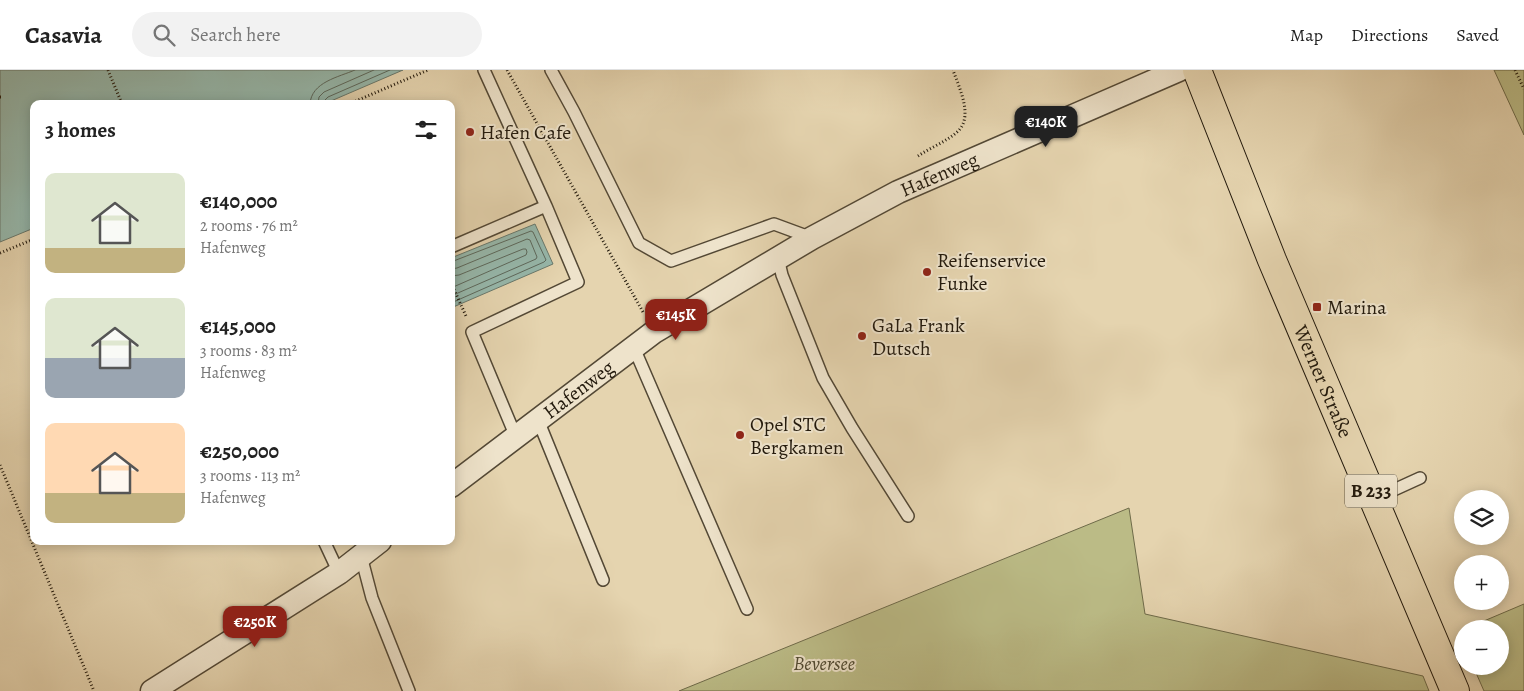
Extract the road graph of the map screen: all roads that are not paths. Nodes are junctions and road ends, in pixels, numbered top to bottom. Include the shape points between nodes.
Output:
1 (484, 70) edge
2 (550, 70) edge
3 (1197, 70) edge
4 (1166, 73) edge
5 (546, 206) junction
6 (812, 238) junction
7 (455, 245) edge
8 (778, 258) junction
9 (634, 348) junction
10 (538, 420) junction
11 (516, 437) junction
12 (1420, 478) dead end
13 (455, 483) edge
14 (1374, 498) junction
15 (908, 516) dead end
16 (326, 545) edge
17 (375, 545) edge
18 (361, 556) junction
19 (338, 573) junction
20 (603, 580) dead end
21 (747, 609) dead end
22 (152, 691) edge
23 (410, 691) edge
24 (1455, 691) edge

1 - 5 lane
2 - 6 lane via 639,243 671,261 774,224
3 - 14 main road, Werner Straße / B 233 via 1276,269
4 - 6 street, Hafenweg via 898,192
5 - 7 lane
5 - 11 lane via 578,282 472,332
6 - 8 street, Hafenweg
8 - 9 street, Hafenweg via 654,332
8 - 15 lane via 823,378
9 - 10 street, Hafenweg
9 - 21 lane
10 - 11 street, Hafenweg
10 - 20 lane
11 - 13 street, Hafenweg
12 - 14 lane
14 - 24 main road, Werner Straße / B 233
16 - 19 lane
17 - 18 street
18 - 19 street
18 - 23 lane via 372,598
19 - 22 street

